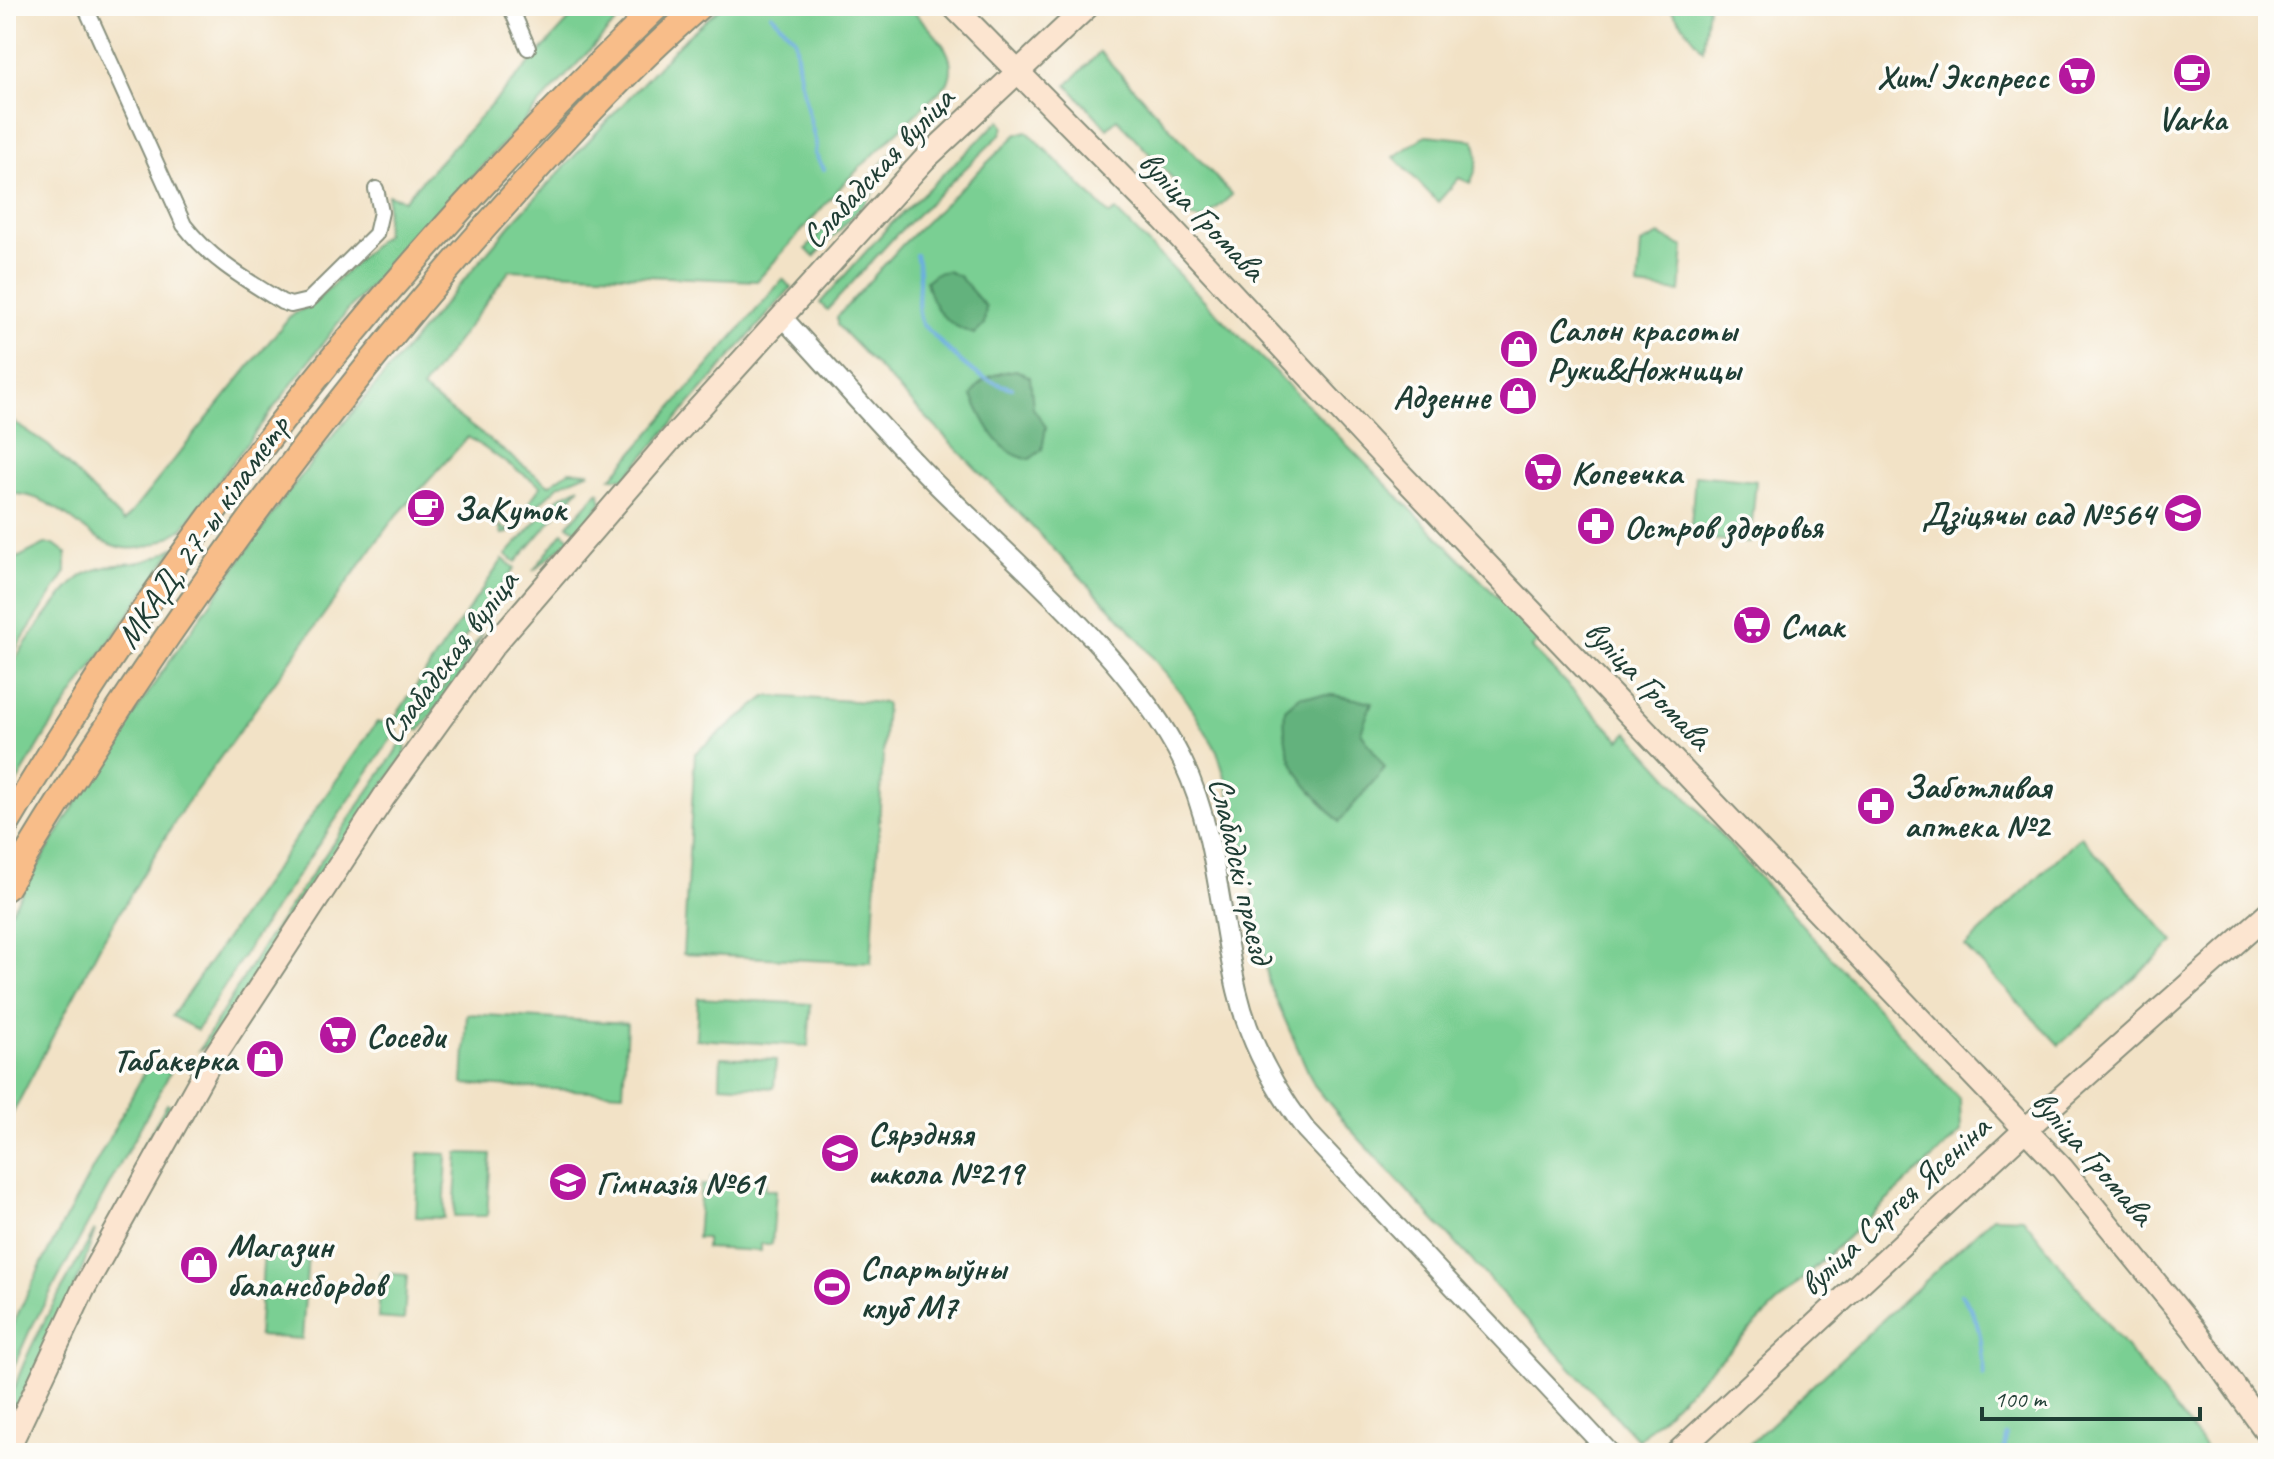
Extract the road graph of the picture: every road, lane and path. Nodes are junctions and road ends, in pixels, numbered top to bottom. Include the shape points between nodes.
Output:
1 (85, 6) edge
2 (510, 6) edge
3 (658, 6) edge
4 (700, 6) edge
5 (953, 6) edge
6 (1088, 6) edge
7 (528, 48) dead end
8 (1016, 72) junction
9 (376, 189) dead end
10 (783, 318) junction
11 (6, 826) edge
12 (6, 888) edge
13 (2268, 914) edge
14 (2026, 1129) junction
15 (2268, 1434) edge
16 (6, 1453) edge
17 (1610, 1453) edge
18 (1677, 1453) edge

1 - 9 street via 184,225 202,249 255,285 291,305 308,301 376,234 381,212
2 - 7 street
3 - 11 highway, МКАД, 27-ы кіламетр via 563,97 374,307 211,514 49,753
4 - 12 highway, МКАД, 27-ы кіламетр via 647,52 357,376 230,543
5 - 8 main road, вуліца Громава
6 - 8 main road, Слабадская вуліца
8 - 10 main road, Слабадская вуліца via 924,160
8 - 14 main road, вуліца Громава via 1163,219
10 - 16 main road, Слабадская вуліца via 653,458 512,623 384,797 242,1010 153,1159 38,1378
10 - 17 street, Слабадскі праезд via 933,481 1135,686 1181,759 1201,803 1237,992 1257,1051 1280,1096
13 - 14 main road, вуліца Сяргея Ясеніна
14 - 15 main road, вуліца Громава via 2185,1318
14 - 18 main road, вуліца Сяргея Ясеніна

